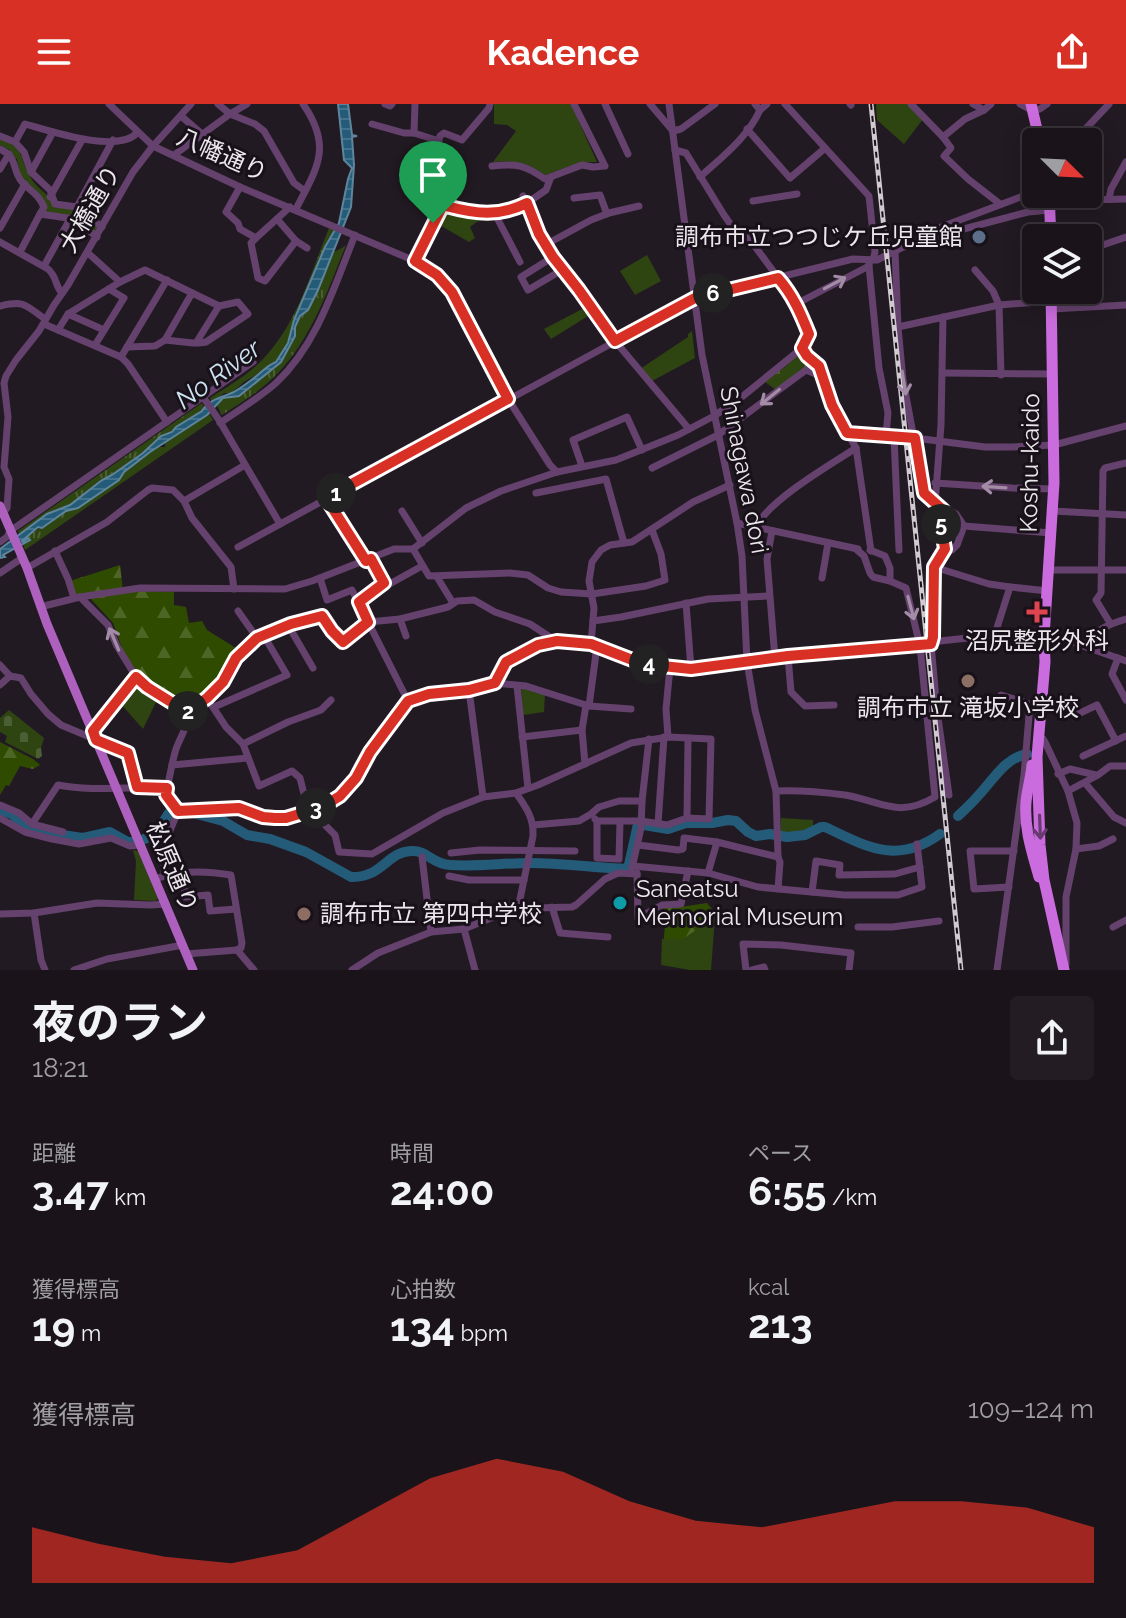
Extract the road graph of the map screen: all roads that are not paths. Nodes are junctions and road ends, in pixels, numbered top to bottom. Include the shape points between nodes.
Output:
1 (109, 104) edge
2 (191, 104) edge
3 (218, 104) edge
4 (247, 104) edge
5 (303, 104) edge
6 (385, 104) edge
7 (392, 104) edge
8 (415, 104) edge
9 (490, 104) edge
10 (605, 104) edge
11 (650, 104) edge
12 (669, 104) edge
13 (715, 104) edge
14 (785, 104) edge
15 (911, 104) edge
16 (973, 104) edge
17 (991, 104) edge
18 (1020, 104) edge
19 (1047, 104) edge
20 (1109, 104) edge
21 (578, 106) edge
22 (761, 106) edge
23 (1032, 107) edge
24 (984, 110) junction
25 (230, 114) junction
26 (181, 116) junction
27 (372, 124) dead end
28 (1037, 128) edge
29 (1086, 128) edge
30 (747, 129) junction
31 (673, 131) junction
32 (53, 132) junction
33 (137, 133) junction
34 (414, 133) junction
35 (203, 135) junction
36 (0, 136) edge
37 (943, 137) junction
38 (82, 140) junction
39 (113, 140) junction
40 (439, 141) junction
41 (15, 142) junction
42 (153, 146) junction
43 (0, 149) edge
44 (824, 149) junction
45 (675, 150) junction
46 (9, 154) junction
47 (628, 154) dead end
48 (174, 155) junction
49 (434, 156) dead end
50 (1126, 162) edge
51 (492, 166) dead end
52 (0, 169) edge
53 (31, 172) junction
54 (551, 177) junction
55 (700, 177) junction
56 (25, 184) junction
57 (240, 187) junction
58 (305, 191) junction
59 (52, 194) junction
60 (797, 194) dead end
61 (1022, 196) edge
62 (574, 198) dead end
63 (1102, 199) edge
64 (1109, 199) junction
65 (1126, 199) edge
66 (525, 200) junction
67 (753, 201) dead end
68 (1000, 204) junction
69 (639, 206) dead end
70 (77, 207) junction
71 (293, 208) junction
72 (1036, 208) edge
73 (42, 211) junction
74 (494, 212) junction
75 (607, 214) junction
76 (70, 219) junction
77 (277, 219) junction
78 (102, 227) junction
79 (0, 228) edge
80 (353, 234) junction
81 (941, 235) junction
82 (97, 237) junction
83 (1126, 237) edge
84 (256, 238) junction
85 (296, 241) junction
86 (0, 242) edge
87 (545, 245) junction
88 (1102, 245) edge
89 (307, 248) dead end
90 (895, 251) junction
91 (20, 252) junction
92 (88, 253) junction
93 (553, 257) junction
94 (415, 261) junction
95 (520, 262) dead end
96 (871, 262) junction
97 (44, 266) junction
98 (562, 270) junction
99 (975, 270) dead end
100 (778, 278) junction
101 (167, 280) junction
102 (120, 282) junction
103 (109, 289) junction
104 (62, 293) junction
105 (192, 293) junction
106 (695, 298) junction
107 (1022, 303) edge
108 (1102, 303) edge
109 (796, 304) junction
110 (1051, 304) edge
111 (999, 305) junction
112 (1126, 305) edge
113 (0, 306) edge
114 (219, 306) junction
115 (68, 314) junction
116 (943, 317) junction
117 (45, 322) junction
118 (898, 327) junction
119 (58, 330) junction
120 (104, 330) junction
121 (165, 340) junction
122 (615, 341) junction
123 (196, 343) junction
124 (95, 345) junction
125 (127, 347) junction
126 (802, 348) junction
127 (121, 357) junction
128 (253, 362) dead end
129 (943, 373) junction
130 (1053, 374) junction
131 (3, 375) edge
132 (1001, 375) junction
133 (823, 377) junction
134 (203, 397) junction
135 (508, 399) junction
136 (714, 416) junction
137 (167, 422) junction
138 (220, 422) junction
139 (1126, 426) edge
140 (689, 429) junction
141 (847, 433) junction
142 (718, 435) junction
143 (890, 436) junction
144 (915, 438) junction
145 (939, 442) junction
146 (1054, 445) junction
147 (856, 448) junction
148 (642, 450) junction
149 (1126, 463) edge
150 (245, 465) junction
151 (584, 466) junction
152 (1, 468) edge
153 (652, 468) dead end
154 (557, 472) junction
155 (590, 481) junction
156 (935, 483) junction
157 (730, 485) junction
158 (1053, 489) junction
159 (536, 493) dead end
160 (326, 498) junction
161 (184, 501) junction
162 (935, 504) junction
163 (2, 509) edge
164 (943, 510) junction
165 (402, 511) dead end
166 (1053, 511) junction
167 (1102, 514) junction
168 (1126, 515) edge
169 (737, 523) junction
170 (280, 524) junction
171 (964, 526) junction
172 (756, 527) junction
173 (652, 530) junction
174 (772, 531) junction
175 (11, 533) junction
176 (1051, 533) junction
177 (0, 542) edge
178 (422, 543) junction
179 (624, 543) junction
180 (828, 543) junction
181 (238, 547) dead end
182 (413, 549) junction
183 (856, 549) junction
184 (945, 549) junction
185 (899, 550) dead end
186 (55, 551) junction
187 (871, 551) junction
188 (22, 556) junction
189 (368, 560) junction
190 (422, 566) junction
191 (934, 567) junction
192 (27, 568) junction
193 (1049, 570) junction
194 (1100, 570) junction
195 (1126, 570) edge
196 (0, 573) edge
197 (437, 577) junction
198 (320, 578) junction
199 (822, 578) dead end
200 (890, 581) junction
201 (384, 583) junction
202 (1010, 587) junction
203 (234, 589) junction
204 (1048, 591) junction
205 (592, 594) junction
206 (743, 596) junction
207 (769, 596) junction
208 (77, 598) junction
209 (359, 602) junction
210 (453, 603) junction
211 (686, 603) junction
212 (40, 607) junction
213 (238, 611) dead end
214 (400, 619) junction
215 (1126, 619) edge
216 (593, 621) junction
217 (368, 622) junction
218 (1110, 623) junction
219 (288, 625) junction
220 (995, 634) junction
221 (406, 636) dead end
222 (260, 637) junction
223 (1044, 637) junction
224 (557, 641) junction
225 (931, 644) junction
226 (594, 645) junction
227 (1084, 645) junction
228 (920, 646) junction
229 (788, 656) junction
230 (775, 659) junction
231 (1122, 660) edge
232 (312, 662) dead end
233 (747, 662) junction
234 (0, 665) edge
235 (670, 667) junction
236 (691, 669) junction
237 (10, 676) junction
238 (136, 677) junction
239 (495, 683) junction
240 (0, 685) edge
241 (517, 686) junction
242 (469, 690) junction
243 (1001, 695) dead end
244 (207, 698) junction
245 (331, 700) dead end
246 (1126, 700) edge
247 (408, 701) junction
248 (588, 705) junction
249 (834, 705) dead end
250 (214, 707) junction
251 (631, 709) dead end
252 (1046, 709) dead end
253 (187, 712) junction
254 (1031, 724) junction
255 (582, 730) junction
256 (95, 736) junction
257 (1126, 736) edge
258 (522, 737) junction
259 (666, 737) junction
260 (688, 738) junction
261 (1039, 738) junction
262 (649, 739) junction
263 (1116, 741) junction
264 (243, 744) junction
265 (1083, 756) dead end
266 (248, 758) junction
267 (585, 764) junction
268 (172, 765) junction
269 (1126, 766) edge
270 (1058, 774) junction
271 (1098, 775) junction
272 (1085, 783) junction
273 (137, 787) junction
274 (167, 788) junction
275 (528, 788) junction
276 (118, 789) junction
277 (776, 791) junction
278 (1068, 791) junction
279 (516, 793) junction
280 (949, 795) dead end
281 (483, 797) junction
282 (642, 801) junction
283 (322, 807) junction
284 (308, 810) junction
285 (178, 811) junction
286 (2, 813) edge
287 (594, 818) junction
288 (687, 818) junction
289 (620, 822) junction
290 (1126, 823) edge
291 (32, 824) junction
292 (641, 824) junction
293 (658, 824) junction
294 (533, 825) junction
295 (63, 832) dead end
296 (1113, 839) dead end
297 (717, 842) junction
298 (141, 845) junction
299 (638, 845) junction
300 (917, 848) dead end
301 (1076, 849) junction
302 (575, 851) dead end
303 (1014, 851) junction
304 (451, 853) dead end
305 (422, 857) dead end
306 (778, 857) junction
307 (528, 859) junction
308 (920, 867) junction
309 (634, 870) junction
310 (688, 871) junction
311 (708, 873) junction
312 (183, 874) junction
313 (449, 876) dead end
314 (160, 877) junction
315 (524, 880) junction
316 (1009, 887) junction
317 (778, 889) junction
318 (812, 892) junction
319 (166, 904) junction
320 (519, 904) junction
321 (552, 907) junction
322 (236, 909) junction
323 (34, 913) junction
324 (0, 914) edge
325 (1126, 920) edge
326 (939, 921) dead end
327 (858, 927) dead end
328 (1113, 927) dead end
329 (464, 929) junction
330 (431, 932) junction
331 (608, 937) dead end
332 (184, 950) junction
333 (237, 950) junction
334 (1061, 968) edge
335 (77, 969) edge
336 (45, 970) edge
337 (193, 970) edge
338 (254, 970) edge
339 (352, 970) edge
340 (475, 970) edge
341 (749, 970) edge
342 (765, 970) edge
343 (849, 970) edge
344 (997, 970) edge

1 - 33 street, 八幡通り
2 - 26 street, 大橋通り
3 - 25 street
4 - 25 street
5 - 58 street via 320,145 317,168
6 - 7 street
8 - 34 street
9 - 40 street via 462,140 444,133
10 - 47 street
11 - 31 street
12 - 31 street, Shinagawa dori
13 - 31 street
14 - 44 street
15 - 37 street
16 - 24 street
17 - 24 street
18 - 23 street
19 - 23 street
20 - 29 street
21 - 54 street via 605,166 582,165
22 - 30 street
23 - 28 highway
24 - 37 street
25 - 35 street
25 - 58 street via 264,131 294,183
26 - 35 street
26 - 42 street, 大橋通り
27 - 34 street
30 - 44 street via 790,178
30 - 55 street
31 - 45 street, Shinagawa dori
32 - 38 street
32 - 41 street via 25,124
32 - 53 street
33 - 39 street
33 - 42 street, 八幡通り
34 - 40 street
35 - 48 street
36 - 41 street
37 - 68 street via 951,148 944,156
38 - 39 street
38 - 59 street
39 - 70 street
40 - 49 street
41 - 53 street
42 - 48 street, 八幡通り
42 - 78 street, 大橋通り
43 - 46 street
44 - 96 street via 869,196 875,252
45 - 55 street via 686,153
45 - 106 street, Shinagawa dori
46 - 52 street
46 - 56 street
48 - 57 street, 八幡通り
50 - 64 street
51 - 54 street via 529,167 545,179
53 - 59 street
54 - 66 street via 546,190
55 - 100 street via 731,225 751,241
56 - 73 street via 39,196
56 - 79 street
57 - 71 street, 八幡通り
57 - 84 street via 226,212
58 - 71 street
59 - 70 street via 55,204
59 - 73 street
60 - 67 street
61 - 68 street
62 - 75 street via 600,195
63 - 64 street
64 - 65 street
66 - 74 street via 510,212
66 - 87 street
68 - 81 street via 941,227
69 - 75 street
70 - 78 street
71 - 77 street
71 - 80 street, 八幡通り
72 - 81 street
73 - 76 street
73 - 91 street
74 - 94 street via 442,207
74 - 95 street
75 - 87 street
76 - 82 street
76 - 97 street
77 - 84 street
77 - 85 street
78 - 82 street, 大橋通り
80 - 94 street, 八幡通り
80 - 138 street via 315,333 298,359 271,387
81 - 90 street
82 - 92 street, 大橋通り
83 - 88 street
84 - 85 street via 251,243 259,284
85 - 89 street
86 - 91 street
87 - 93 street
90 - 96 street
90 - 118 street
91 - 97 street
92 - 102 street
92 - 104 street, 大橋通り
93 - 98 street
93 - 98 street via 521,277 528,290
94 - 135 street, 八幡通り via 452,292
96 - 100 street via 853,259
109 -> 96 street
96 - 143 street
97 - 104 street via 55,275
98 - 122 street
99 - 111 street
100 - 106 street
100 - 109 street
101 - 102 street via 145,270
101 - 105 street
101 - 125 street
102 - 103 street
103 - 115 street
103 - 120 street via 124,298
104 - 117 street, 大橋通り
105 - 114 street
105 - 121 street
106 - 122 street
106 - 136 street, Shinagawa dori
107 - 111 street
108 - 112 street
109 - 126 street via 809,334
110 - 130 highway, Koshu-kaido
111 - 116 street
111 - 132 street
113 - 117 street via 23,303
114 - 123 street
114 - 123 street via 238,302 248,314 210,341
115 - 119 street
115 - 120 street
116 - 118 street
116 - 129 street
117 - 119 street
117 - 131 street, 大橋通り
118 -> 144 street
119 - 124 street
120 - 124 street
121 - 123 street
121 - 125 street via 155,346
122 - 135 street
122 - 140 street
124 - 127 street
125 - 127 street
126 - 133 street
126 - 136 street
127 - 137 street
128 - 134 street
129 - 132 street
129 - 145 street
130 - 132 street
130 - 146 highway, Koshu-kaido
131 - 152 street via 8,417
133 - 141 street
133 -> 142 street via 806,370
134 - 137 street
134 - 138 street
135 - 154 street, 八幡通り
135 - 160 street
136 - 140 street
136 - 142 street, Shinagawa dori
137 - 175 street
138 - 150 street
139 - 146 street
140 - 148 street
141 - 143 street
141 - 147 street
142 - 153 street
142 - 157 street, Shinagawa dori
143 - 144 street
143 - 185 street
144 - 145 street
144 - 162 street via 924,493
145 - 146 street
145 - 156 street
146 - 158 highway, Koshu-kaido
147 - 172 street via 804,482
147 - 187 street
148 - 151 street
148 - 151 street via 627,417 573,440
149 - 167 street via 1103,471
150 - 161 street
150 - 170 street
151 - 154 street
151 - 155 street
152 - 163 street via 9,479 7,508
154 - 178 street via 481,500
155 - 159 street
155 - 179 street via 606,479
158 -> 156 street
156 - 162 street
157 - 169 street, Shinagawa dori
157 - 173 street
158 - 166 highway, Koshu-kaido
160 - 170 street
160 - 189 street
161 - 186 street via 173,490 148,490 107,522
161 - 203 street via 231,567
162 - 164 street
163 - 175 main road
164 - 171 street via 956,514
164 - 184 street
165 - 178 street
166 - 167 street
166 - 176 highway, Koshu-kaido
167 - 168 street
167 - 194 street
169 - 172 street
169 - 206 street, Shinagawa dori
170 - 181 street
171 - 176 street
171 - 184 street via 955,549
172 - 174 street
173 - 179 street
173 - 205 street via 665,580
174 - 180 street
174 - 207 street
175 - 177 street
175 - 188 main road, 松原通り
176 - 193 highway, Koshu-kaido
178 - 182 street
179 - 205 street via 606,546 592,562
180 - 183 street
180 - 199 street
182 - 189 street via 394,549
182 - 190 street
183 - 187 street
183 - 200 street via 873,577
184 - 191 street
186 - 192 street
186 - 208 street
187 - 200 street via 885,556
188 - 192 main road, 松原通り
188 - 196 street
189 - 198 street
189 - 201 street
190 - 197 street
190 - 201 street
191 - 202 street
191 - 225 street
192 - 212 main road, 松原通り
193 - 194 street
193 - 204 highway, Koshu-kaido
194 - 195 street
194 - 218 street via 1101,593 1096,600
197 - 205 street via 510,573 528,575 561,592
197 - 210 street
198 - 203 street via 285,589
198 - 209 street via 327,600 352,590
200 -> 228 street via 906,588
201 - 209 street
202 - 204 street
202 - 220 street
203 - 208 street via 140,588
204 - 223 highway, Koshu-kaido
205 - 216 street
206 - 207 street
206 - 211 street
206 - 233 street, Shinagawa dori
207 - 230 street
208 - 212 street
238 -> 208 street via 108,625
209 - 217 street
210 - 214 street
210 - 224 street via 478,601
211 - 216 street
211 - 236 street
212 - 256 main road, 松原通り
213 - 222 street
214 - 217 street
214 - 221 street
215 - 218 street
216 - 226 street
217 - 219 street via 343,642 322,616
217 - 247 street
218 - 227 street
219 - 222 street
219 - 232 street
220 - 223 street
220 - 225 street
222 - 244 street via 236,658
222 - 250 street via 287,675
223 - 227 street
223 - 254 highway, Koshu-kaido
223 - 261 highway, Koshu-kaido
224 - 226 street
224 - 239 street via 506,662
225 - 228 street
225 - 280 street
226 - 235 street
226 - 248 street
227 - 231 street
228 - 229 street
228 - 277 street via 935,797 891,808 816,791
229 - 230 street
229 - 249 street via 791,692 805,706
230 - 233 street
231 - 246 street via 1112,674
233 - 236 street
233 - 277 street, Shinagawa dori
234 - 237 street
235 - 236 street
235 - 259 street
237 - 240 street
237 - 256 street via 21,678 61,725
238 - 253 street
238 - 256 street
239 - 241 street
239 - 242 street
241 - 248 street
241 - 258 street
242 - 247 street
242 - 281 street
243 - 254 street via 1030,704
244 - 250 street
244 - 253 street
245 - 264 street via 321,710
247 - 283 street via 356,778
248 - 251 street
248 - 255 street
250 - 264 street
252 - 263 street via 1072,708 1078,714 1097,705
253 - 268 street
254 - 303 street
254 - 334 highway, Koshu-kaido via 1027,830
255 - 258 street
255 - 267 street
256 - 273 street via 128,753
256 - 276 main road, 松原通り
257 - 263 street
258 - 275 street
259 - 260 street
259 - 262 street
259 - 293 street
260 - 288 street
260 - 288 street via 711,739 709,819
261 - 270 street
261 -> 334 highway, Koshu-kaido via 1041,857
262 - 267 street
262 - 282 street
263 - 265 street
264 - 266 street
266 - 268 street
266 - 284 street via 259,786 292,771 300,778
267 - 275 street
268 - 274 street
269 - 271 street via 1110,766
270 - 271 street via 1070,769
270 - 278 street
271 - 272 street
272 - 278 street
272 - 290 street via 1114,817
273 - 274 street
273 - 276 street
274 - 285 street
275 - 279 street
276 - 291 street via 58,785
276 - 298 main road, 松原通り
277 - 306 street, Shinagawa dori
278 - 301 street via 1077,823
279 - 281 street
279 - 294 street
281 - 283 street via 443,813 372,854 339,852
282 - 287 street via 599,807
282 - 292 street
283 - 284 street
284 - 285 street via 286,818 239,808
285 - 314 street via 165,843
286 - 291 street via 19,813
286 - 298 street via 25,832 79,844 111,838
287 - 289 street
287 - 289 street via 597,858 619,859
287 - 294 street
288 - 293 street
289 - 292 street
291 - 295 street
292 - 293 street
292 - 299 street
294 - 307 street
296 - 301 street
297 - 299 street via 684,838 683,849 678,850
297 - 306 street
297 - 311 street
298 - 314 main road, 松原通り
299 - 309 street
300 - 308 street
301 - 334 street via 1066,897 1067,961
302 - 307 street
303 - 316 street
303 - 316 street via 970,851 974,889
304 - 307 street via 480,850
305 - 330 street
306 - 317 street, Shinagawa dori
307 - 315 street
308 - 318 street via 922,887 898,895
308 - 318 street via 895,874 839,875 840,865 816,861
309 - 310 street
309 - 310 street via 638,918 662,905 681,904
309 - 321 street via 605,879 576,905
310 - 311 street
311 - 317 street
312 - 314 street
312 - 322 street via 231,875
312 - 322 street via 185,897 208,895 210,911
313 - 315 street
314 - 319 main road, 松原通り
315 - 320 street
316 - 344 street
317 - 318 street
319 - 323 street via 97,903
319 - 332 main road, 松原通り
320 - 321 street
320 - 329 street
321 - 331 street via 560,933
322 - 333 street via 242,943
323 - 324 street
323 - 336 street
325 - 328 street
326 - 327 street
329 - 330 street
329 - 340 street
330 - 339 street via 378,953
332 - 333 street
332 - 335 street via 107,959
332 - 337 main road, 松原通り
333 - 338 street
341 - 342 street
341 - 343 street via 743,944 851,953

